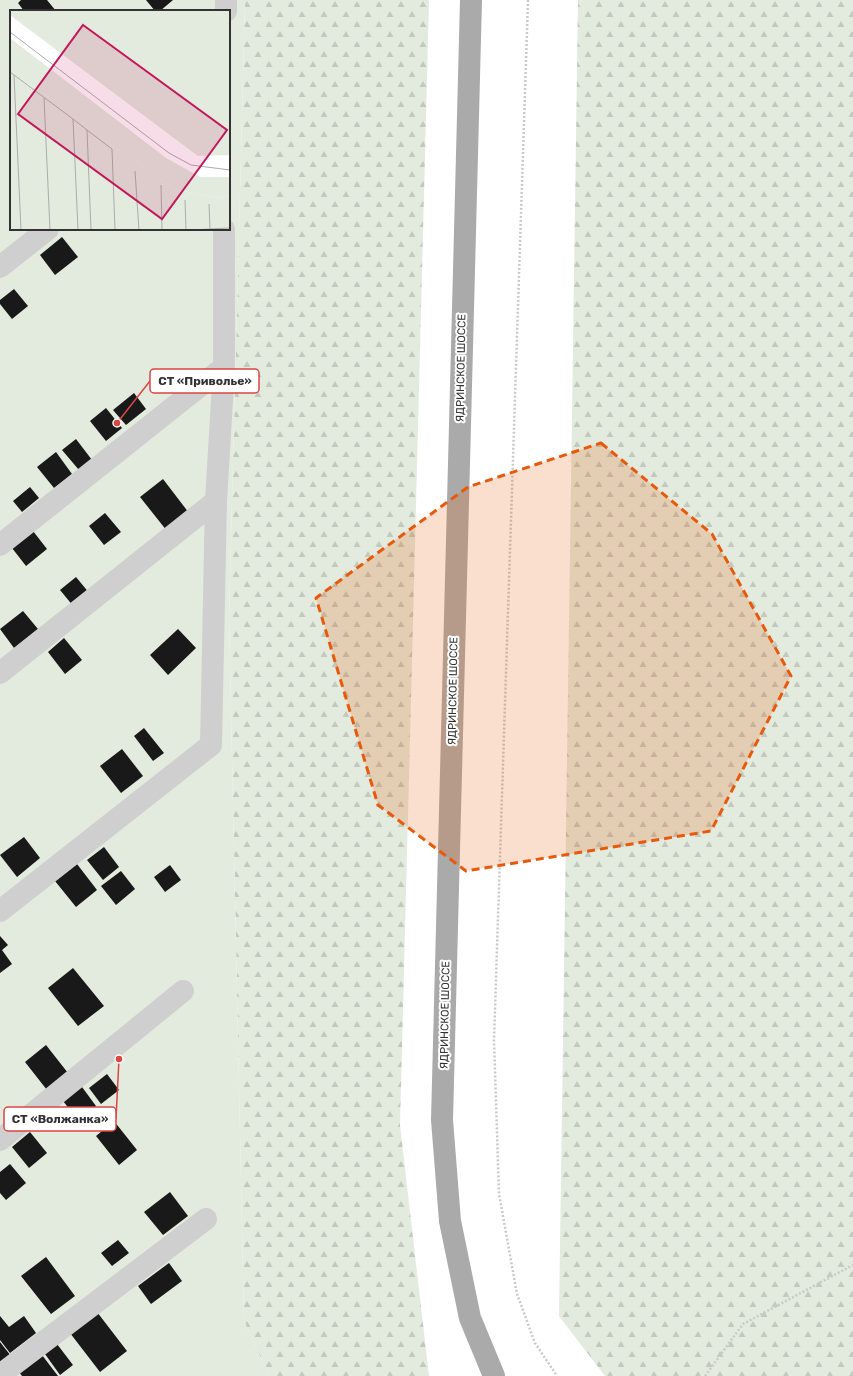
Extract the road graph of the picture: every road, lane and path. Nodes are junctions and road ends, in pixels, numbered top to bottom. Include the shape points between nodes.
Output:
1 (471, 0) edge
2 (528, 0) edge
3 (47, 230) edge
4 (224, 230) edge
5 (0, 267) edge
6 (224, 367) junction
7 (216, 501) junction
8 (0, 545) edge
9 (0, 673) edge
10 (0, 911) edge
11 (183, 991) dead end
12 (0, 1140) edge
13 (206, 1219) dead end
14 (853, 1265) edge
15 (0, 1375) edge
16 (494, 1376) edge
17 (557, 1376) edge
18 (706, 1376) edge

1 - 16 main road, ЯДРИНСКОЕ ШОССЕ via 442,1120 450,1220 470,1318
2 - 17 path via 494,1040 499,1194 517,1294 536,1343
3 - 5 lane
4 - 6 lane
6 - 7 lane
6 - 8 lane
7 - 9 lane
7 - 10 lane via 211,745
11 - 12 lane
13 - 15 lane
14 - 18 path via 743,1324

